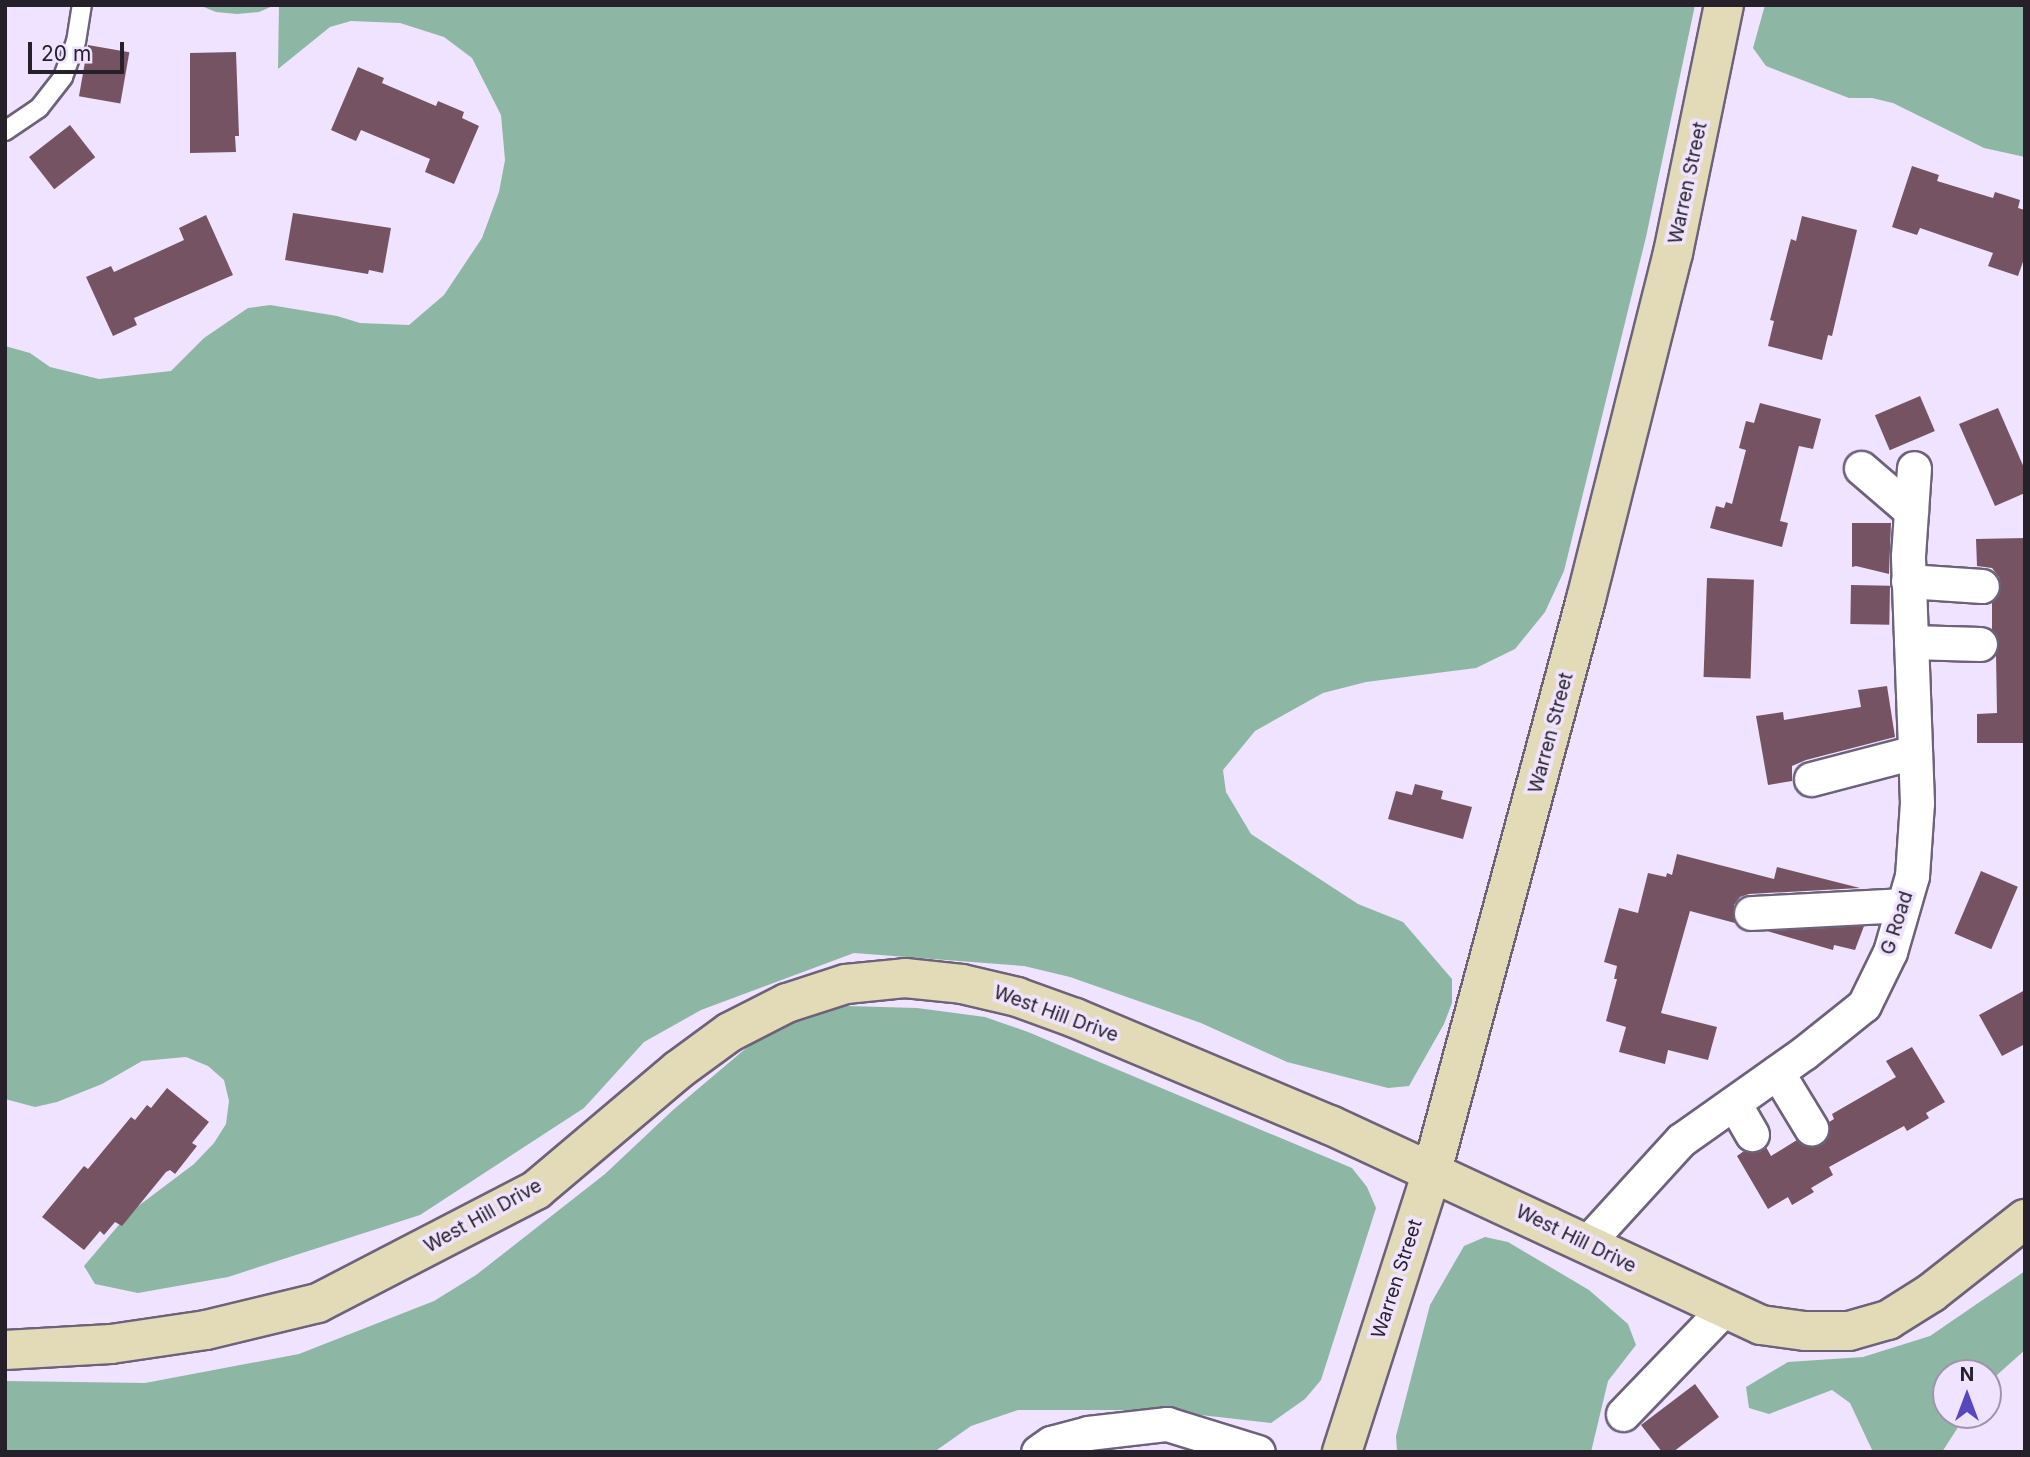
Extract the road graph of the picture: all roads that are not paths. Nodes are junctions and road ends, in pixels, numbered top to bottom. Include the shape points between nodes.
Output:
1 (82, 5) edge
2 (1724, 5) edge
3 (5, 131) edge
4 (1861, 468) dead end
5 (1914, 468) dead end
6 (1911, 511) junction
7 (1909, 581) junction
8 (1982, 586) dead end
9 (1911, 642) junction
10 (1980, 643) dead end
11 (1915, 752) junction
12 (1811, 779) dead end
13 (1903, 905) junction
14 (1751, 913) dead end
15 (1777, 1072) junction
16 (1734, 1103) junction
17 (1811, 1129) dead end
18 (1752, 1134) dead end
19 (1432, 1171) junction
20 (2025, 1219) edge
21 (1586, 1244) junction
22 (1723, 1310) junction
23 (5, 1350) edge
24 (1623, 1414) dead end
25 (1038, 1452) edge
26 (1258, 1452) edge
27 (1342, 1452) edge

1 - 3 lane via 76,43 63,76 39,108
2 - 19 street, Warren Street via 1639,394
4 - 6 street
5 - 6 street, G Road
6 - 7 street, G Road
7 - 8 street
7 - 9 street, G Road
9 - 10 street
9 - 11 street, G Road
11 - 12 street
11 - 13 street, G Road via 1914,852
13 - 14 street
13 - 15 street, G Road via 1890,952 1864,1005
15 - 16 street, G Road
15 - 17 street
16 - 18 street
16 - 21 street, G Road via 1681,1140
19 - 21 street, West Hill Drive
19 - 23 street, West Hill Drive via 1100,1028 1017,997 962,984 905,978 846,984 787,1003 730,1032 536,1190 318,1303 206,1330 111,1344
19 - 27 street, Warren Street
20 - 22 street, West Hill Drive via 1931,1293 1888,1320 1850,1331 1805,1331 1761,1325
21 - 22 street, West Hill Drive
22 - 24 street
25 - 26 street via 1051,1443 1088,1433 1167,1424

